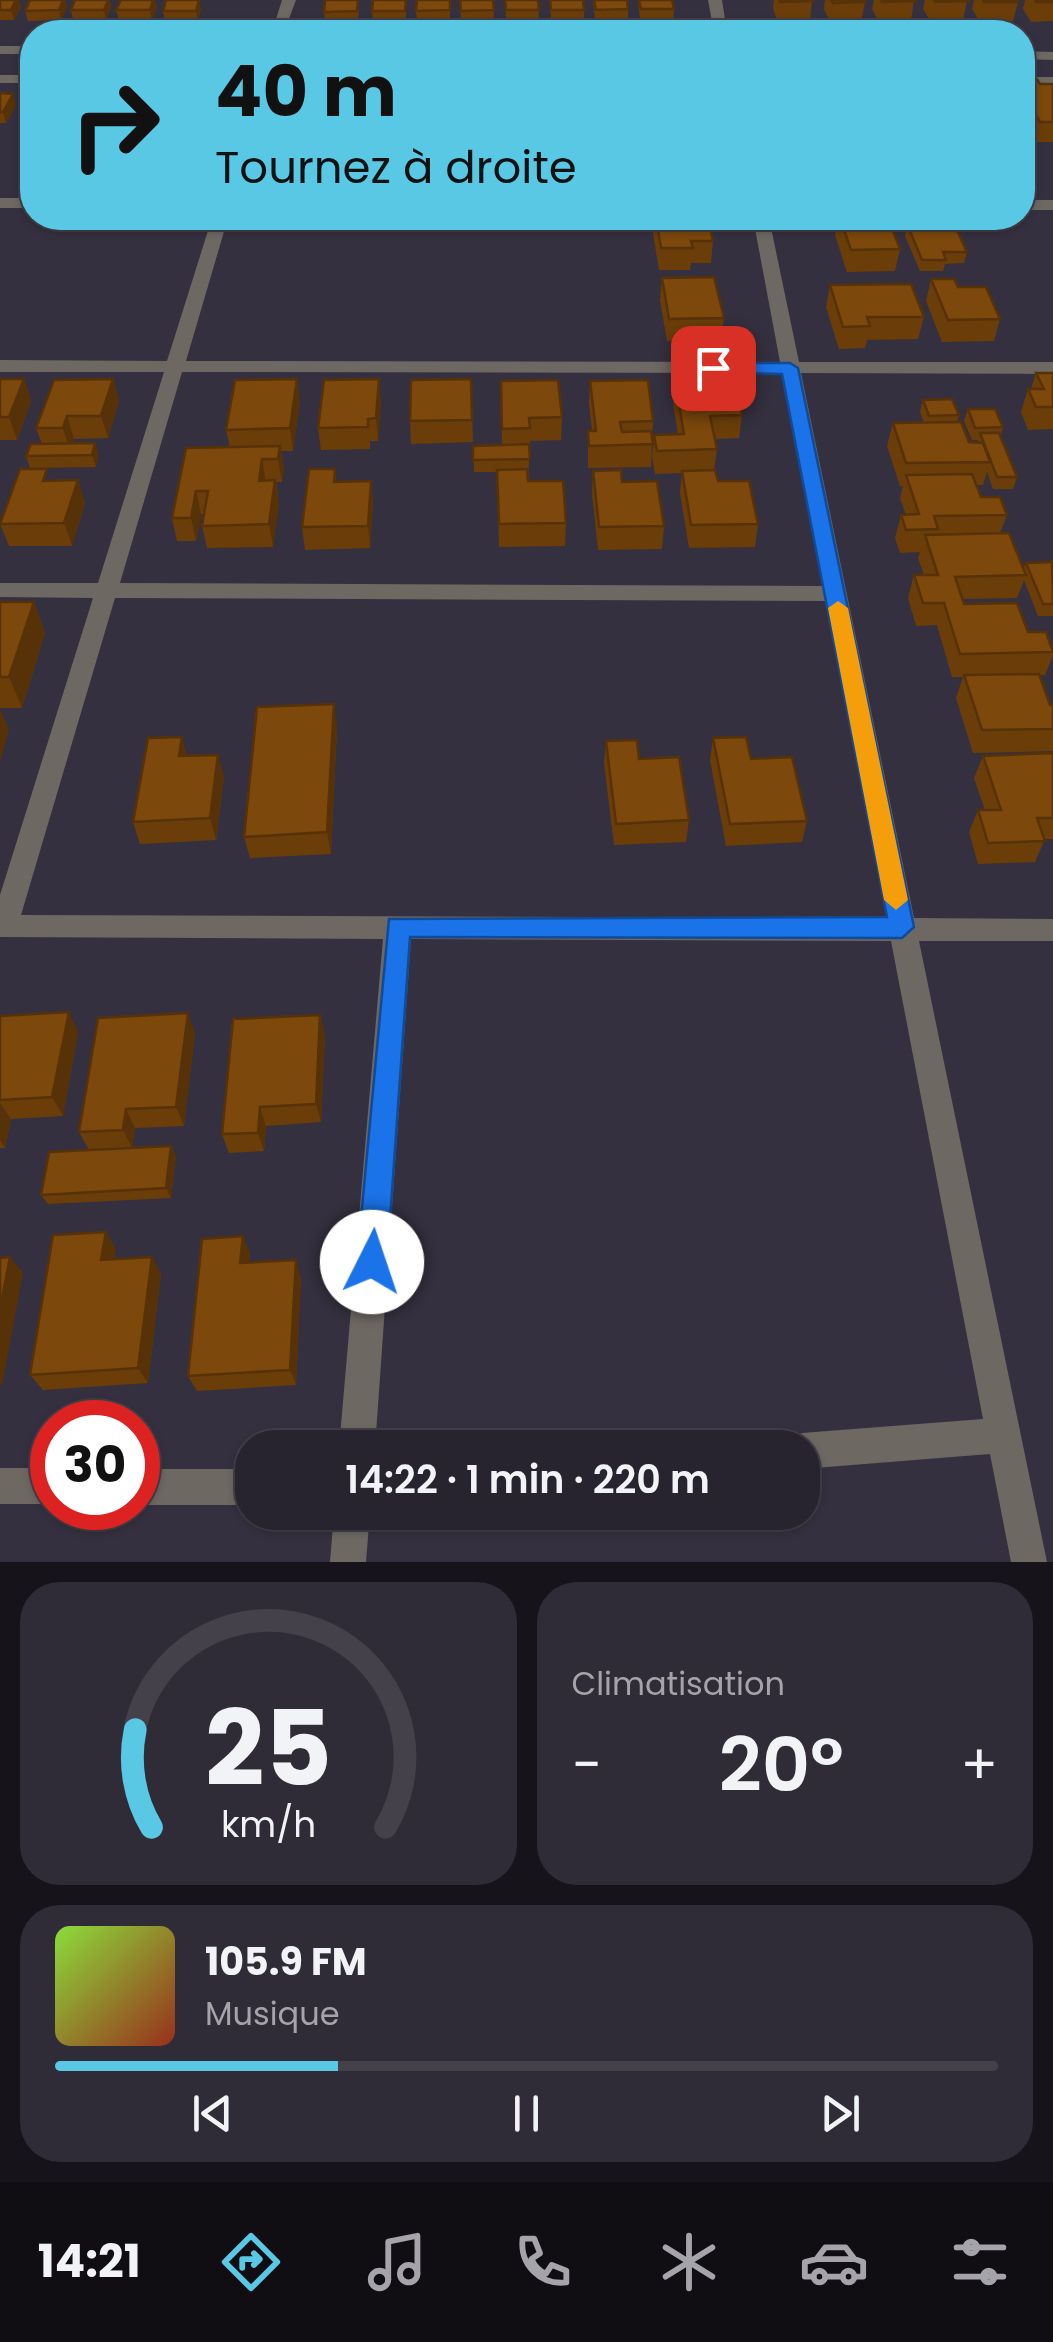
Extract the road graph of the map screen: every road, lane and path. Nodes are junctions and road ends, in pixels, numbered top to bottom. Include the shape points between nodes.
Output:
1 (216, 230) edge
2 (762, 230) edge
3 (0, 366) edge
4 (174, 366) junction
5 (790, 368) junction
6 (1053, 368) edge
7 (0, 590) edge
8 (107, 590) junction
9 (835, 594) junction
10 (2, 926) edge
11 (398, 927) junction
12 (902, 927) junction
13 (1053, 930) edge
14 (359, 1430) edge
15 (1003, 1436) junction
16 (820, 1451) edge
17 (0, 1486) edge
18 (30, 1486) edge
19 (160, 1486) edge
20 (235, 1487) edge
21 (351, 1530) edge
22 (348, 1562) edge
23 (1029, 1562) edge

1 - 4 street
2 - 5 street
3 - 4 street
4 - 5 street
4 - 8 street
5 - 6 street
5 - 9 street
7 - 8 street
8 - 9 street
8 - 10 street
9 - 12 street
10 - 11 street
11 - 12 street
11 - 14 street
12 - 13 street
12 - 15 street
15 - 16 street
15 - 23 street
17 - 18 street
19 - 20 street
21 - 22 street

